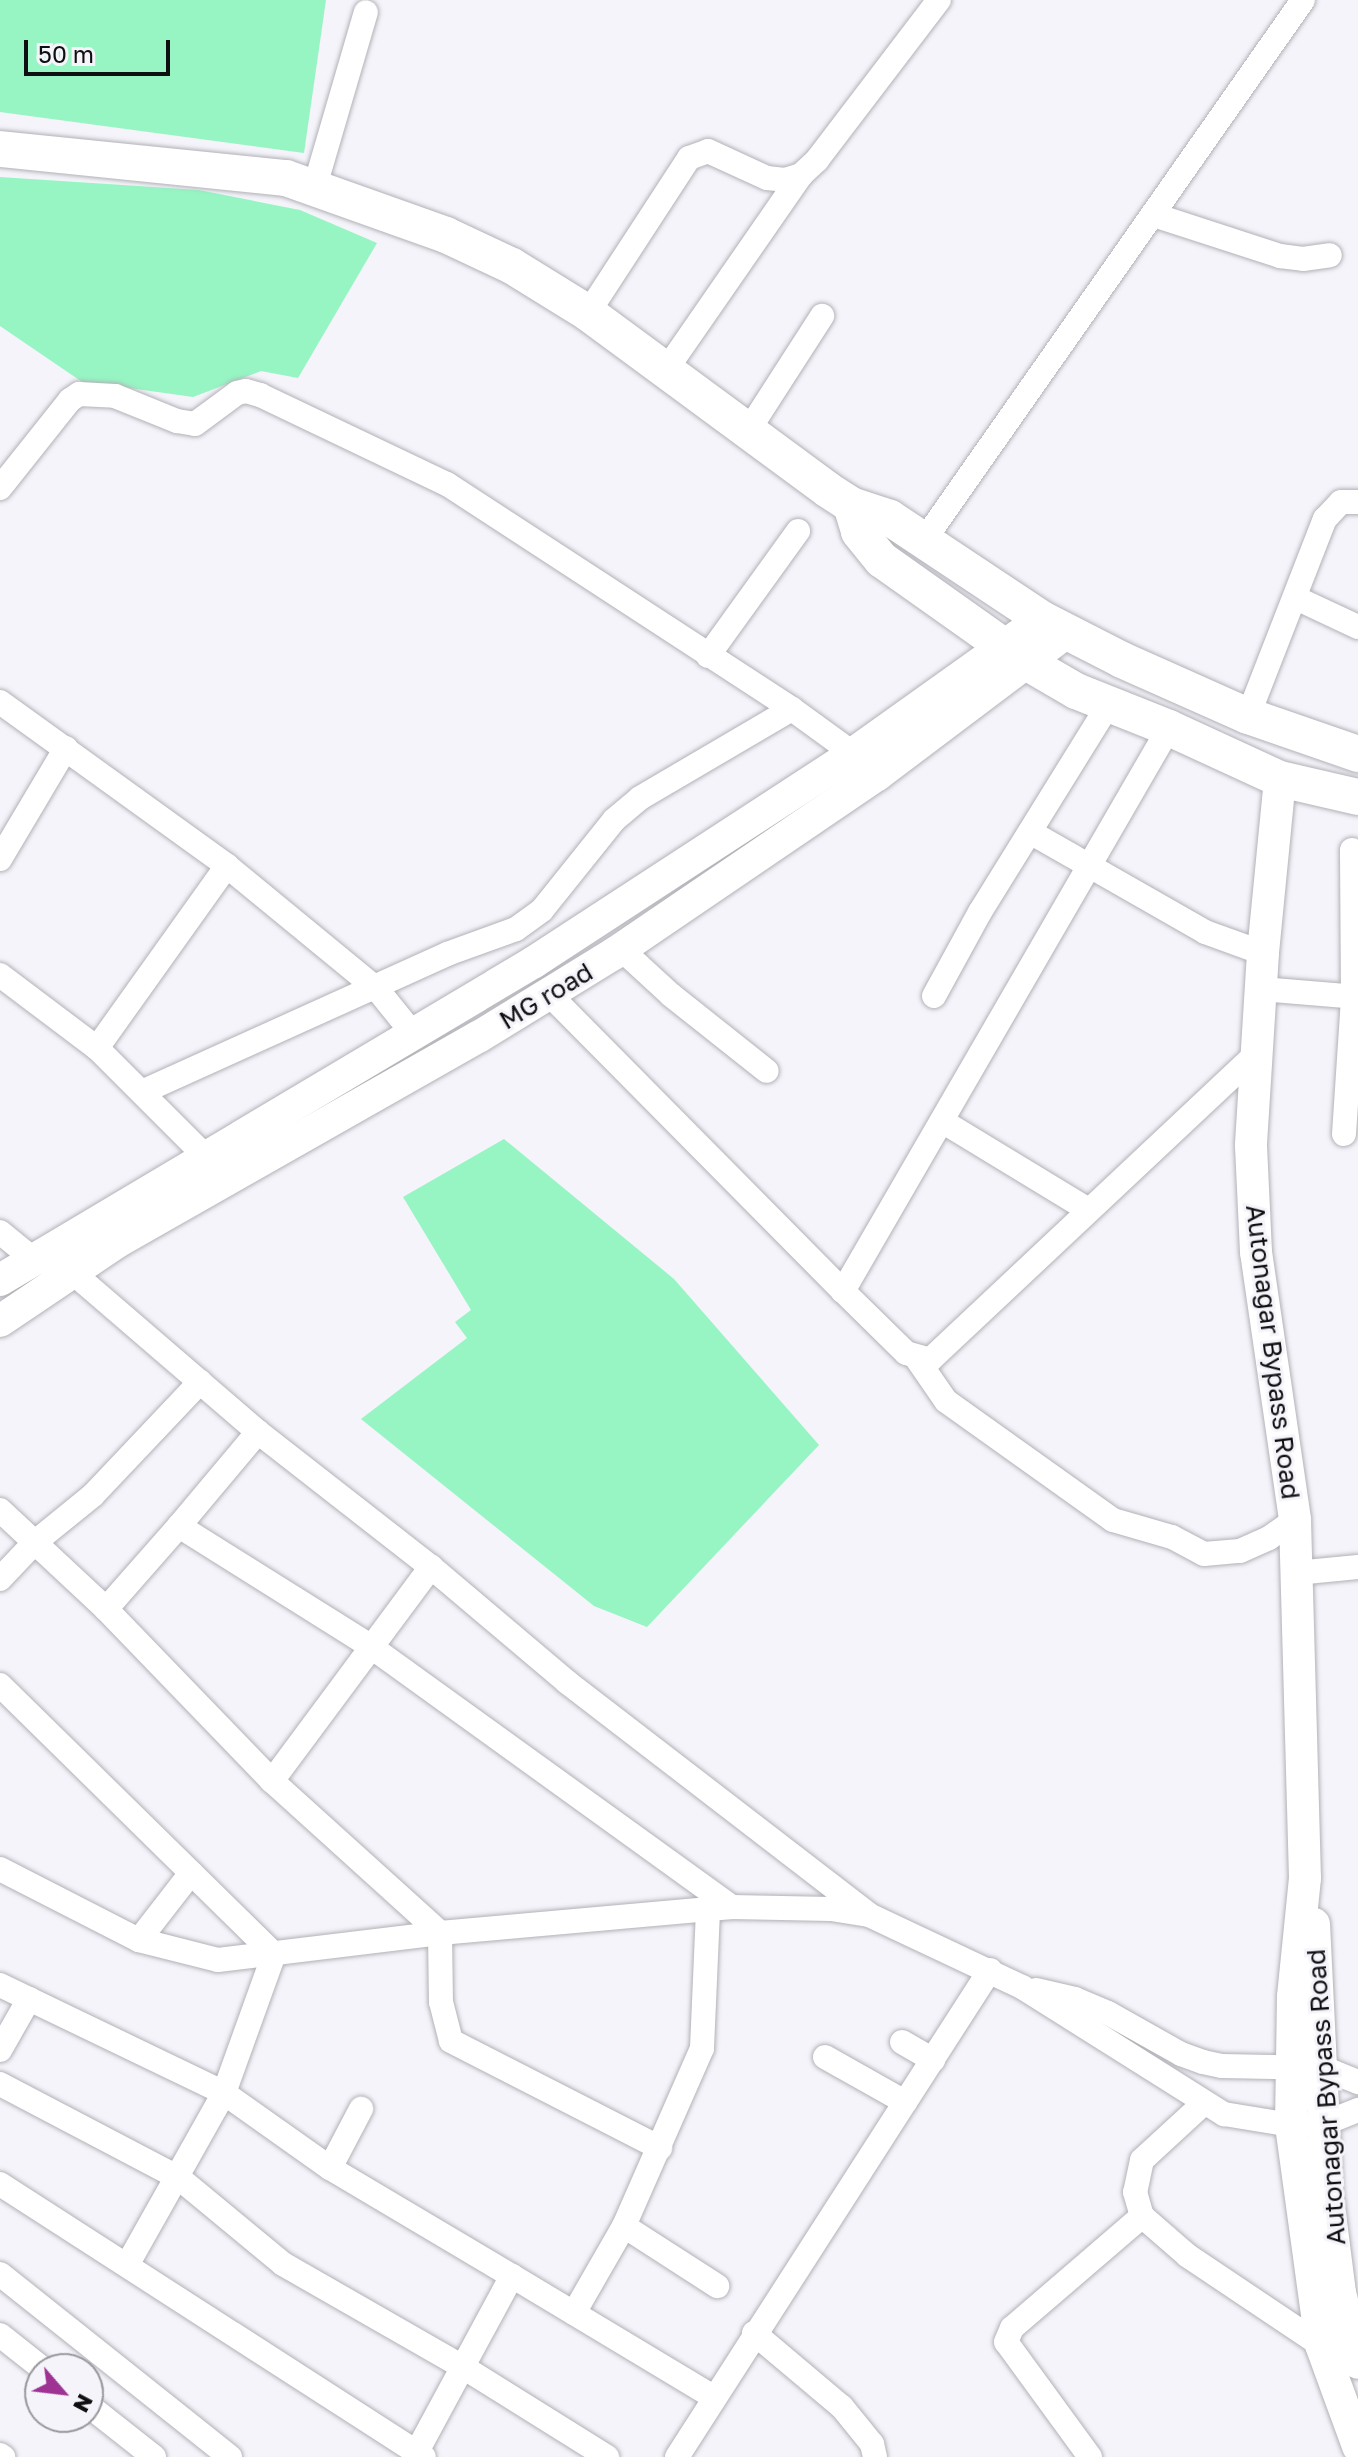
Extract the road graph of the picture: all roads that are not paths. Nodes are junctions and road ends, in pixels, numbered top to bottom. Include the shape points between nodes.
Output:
1 (939, 0) edge
2 (1303, 0) edge
3 (366, 12) dead end
4 (0, 149) edge
5 (801, 175) junction
6 (315, 186) junction
7 (1154, 215) junction
8 (1330, 255) dead end
9 (588, 313) junction
10 (822, 316) dead end
11 (666, 370) junction
12 (748, 431) junction
13 (0, 488) edge
14 (1358, 502) edge
15 (851, 505) junction
16 (798, 531) dead end
17 (925, 539) junction
18 (1296, 598) junction
19 (1054, 625) junction
20 (1358, 627) edge
21 (1014, 654) junction
22 (708, 656) junction
23 (0, 702) edge
24 (1109, 704) junction
25 (792, 709) junction
26 (1248, 716) junction
27 (1169, 728) junction
28 (66, 748) junction
29 (1358, 754) edge
30 (865, 764) junction
31 (1280, 779) junction
32 (1358, 797) edge
33 (1030, 832) junction
34 (1352, 850) dead end
35 (0, 859) edge
36 (227, 866) junction
37 (1089, 868) junction
38 (621, 949) junction
39 (1263, 953) junction
40 (0, 975) edge
41 (377, 989) junction
42 (1261, 989) junction
43 (549, 994) junction
44 (934, 996) dead end
45 (1356, 997) edge
46 (414, 1035) junction
47 (97, 1048) junction
48 (1255, 1055) junction
49 (767, 1071) dead end
50 (144, 1091) junction
51 (942, 1121) junction
52 (1344, 1134) dead end
53 (205, 1155) junction
54 (228, 1181) junction
55 (1087, 1209) junction
56 (2, 1235) edge
57 (33, 1259) junction
58 (72, 1272) junction
59 (0, 1280) edge
60 (843, 1291) junction
61 (0, 1321) edge
62 (917, 1359) junction
63 (200, 1382) junction
64 (258, 1432) junction
65 (0, 1510) edge
66 (1295, 1520) junction
67 (179, 1526) junction
68 (34, 1543) junction
69 (431, 1567) junction
70 (1358, 1567) edge
71 (1296, 1573) junction
72 (0, 1579) edge
73 (106, 1609) junction
74 (370, 1646) junction
75 (1, 1688) edge
76 (272, 1781) junction
77 (0, 1869) edge
78 (191, 1873) junction
79 (1305, 1878) junction
80 (732, 1907) junction
81 (708, 1909) junction
82 (869, 1915) junction
83 (440, 1933) junction
84 (139, 1940) junction
85 (274, 1954) junction
86 (990, 1970) junction
87 (0, 1985) edge
88 (1022, 1987) junction
89 (29, 1999) junction
90 (902, 2042) dead end
91 (0, 2050) edge
92 (825, 2057) dead end
93 (933, 2060) junction
94 (1290, 2067) junction
95 (1323, 2068) junction
96 (1358, 2082) edge
97 (0, 2084) edge
98 (224, 2093) junction
99 (905, 2102) junction
100 (1204, 2103) junction
101 (361, 2109) dead end
102 (1358, 2110) edge
103 (1323, 2124) junction
104 (1291, 2125) junction
105 (660, 2148) junction
106 (330, 2168) junction
107 (179, 2178) junction
108 (3, 2193) edge
109 (1142, 2216) junction
110 (624, 2226) junction
111 (127, 2265) junction
112 (0, 2274) edge
113 (512, 2276) junction
114 (717, 2286) dead end
115 (1337, 2293) edge
116 (574, 2313) junction
117 (754, 2333) junction
118 (0, 2335) edge
119 (1321, 2345) junction
120 (24, 2354) edge
121 (1358, 2363) edge
122 (463, 2367) junction
123 (713, 2397) junction
124 (104, 2418) edge
125 (1358, 2446) edge
126 (418, 2455) edge
127 (154, 2457) edge
128 (230, 2457) edge
129 (607, 2457) edge
130 (677, 2457) edge
131 (875, 2457) edge
132 (1090, 2457) edge

1 - 5 street
2 - 7 street
3 - 6 street
4 - 6 highway via 202,167
5 - 9 street via 767,178 708,151 689,158
5 - 11 street
6 - 9 highway via 446,235 512,266
7 - 8 street via 1280,256
7 - 17 street
9 - 11 highway
10 - 12 street
11 - 12 highway
12 - 15 highway
13 - 22 street via 79,394 115,396 195,424 246,391 447,484
14 - 18 street via 1341,502 1325,519
15 - 17 highway via 890,518
15 - 21 highway via 859,532 882,560
16 - 22 street
17 - 19 highway
18 - 20 street
18 - 26 street
19 - 21 main road, MG road
19 - 26 highway
21 - 24 highway
21 - 30 main road, MG road
22 - 25 street
23 - 28 street
24 - 27 highway
24 - 33 street
25 - 30 street
25 - 41 street via 640,798 614,820 530,920
26 - 29 highway
27 - 31 highway
27 - 37 street
28 - 35 street
28 - 36 street
30 - 38 main road, MG road
30 - 46 main road, MG road
31 - 32 highway
31 - 39 main road, Autonagar Bypass Road
33 - 37 street
33 - 44 street
34 - 45 street
36 - 41 street
36 - 47 street
37 - 39 street via 1205,932
37 - 51 street
38 - 43 main road, MG road
38 - 49 street
39 - 42 main road, Autonagar Bypass Road
40 - 47 street
41 - 46 street
41 - 50 street
42 - 45 street
42 - 48 main road, Autonagar Bypass Road
43 - 54 main road, MG road
43 - 60 street
45 - 52 street
46 - 53 main road, MG road
47 - 50 street
48 - 55 street
48 - 66 main road, Autonagar Bypass Road via 1251,1146 1256,1252
50 - 53 street
51 - 55 street
51 - 60 street
53 - 54 street
53 - 57 main road, MG road
54 - 58 main road, MG road
55 - 62 street via 944,1350 930,1360
56 - 57 street
57 - 58 street
57 - 59 main road, MG road
58 - 61 main road, MG road
58 - 63 street
60 - 62 street
62 - 66 street via 946,1401 1113,1520 1172,1537 1204,1554 1240,1551
63 - 64 street
63 - 68 street via 93,1495
64 - 67 street
64 - 69 street
65 - 68 street
66 - 71 main road, Autonagar Bypass Road
67 - 73 street
67 - 74 street
68 - 72 street
68 - 73 street
69 - 74 street
69 - 82 street via 567,1682
70 - 71 street
71 - 79 main road, Autonagar Bypass Road
73 - 76 street
74 - 76 street
74 - 80 street
75 - 78 street
76 - 83 street
77 - 84 street
78 - 84 street
78 - 85 street
79 - 94 main road, Autonagar Bypass Road
79 - 95 main road, Autonagar Bypass Road via 1316,1932
80 - 81 street
80 - 82 street
81 - 83 street
81 - 105 street via 702,2048
82 - 86 street
83 - 85 street
83 - 105 street via 441,2002 451,2041
84 - 85 street via 218,1960
85 - 98 street
86 - 88 street
86 - 93 street
87 - 89 street
88 - 94 street via 1075,1999 1203,2062
88 - 100 street
89 - 91 street
89 - 98 street
90 - 93 street
92 - 99 street
93 - 99 street
94 - 95 street
94 - 104 main road, Autonagar Bypass Road
95 - 96 street
95 - 103 main road, Autonagar Bypass Road
97 - 107 street
98 - 106 street
98 - 107 street
99 - 117 street
100 - 104 street via 1241,2119
100 - 109 street via 1142,2160 1135,2192
101 - 106 street
102 - 103 street
103 - 104 street
103 - 115 main road, Autonagar Bypass Road
104 - 115 main road, Autonagar Bypass Road
105 - 110 street
106 - 113 street
107 - 111 street
107 - 122 street via 283,2264
108 - 111 street
109 - 119 street via 1188,2256
109 - 132 street via 1012,2328 1006,2342
110 - 114 street
110 - 116 street
111 - 126 street
112 - 128 street
113 - 116 street
113 - 122 street
115 - 119 main road, Autonagar Bypass Road
115 - 121 main road, Autonagar Bypass Road
116 - 123 street
117 - 123 street
117 - 131 street via 842,2407 872,2444
118 - 120 street
119 - 125 main road, Autonagar Bypass Road
122 - 126 street
122 - 129 street
123 - 130 street
124 - 127 street

